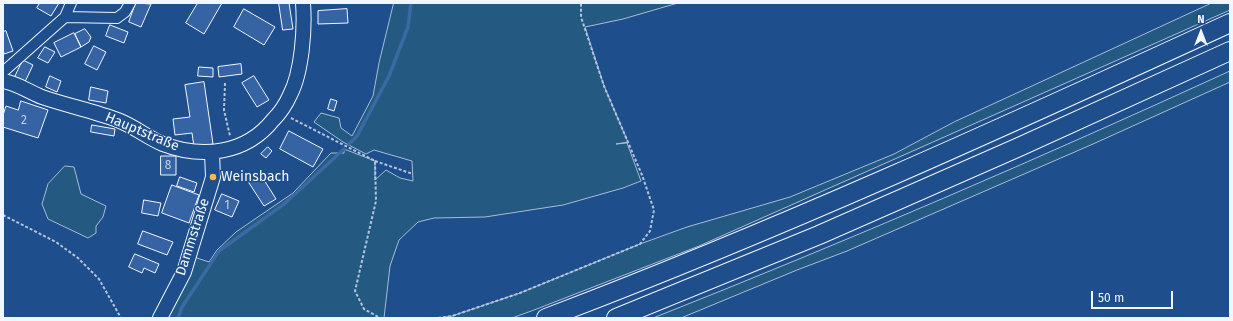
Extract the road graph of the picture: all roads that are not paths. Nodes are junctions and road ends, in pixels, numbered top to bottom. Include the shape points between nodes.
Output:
1 (71, 3) edge
2 (130, 3) edge
3 (303, 3) edge
4 (65, 17) junction
5 (1230, 23) edge
6 (1230, 51) edge
7 (3, 72) edge
8 (3, 81) edge
9 (212, 152) junction
10 (160, 318) edge
11 (546, 318) edge
12 (616, 318) edge

1 - 4 street
2 - 4 street via 126,12 117,18
3 - 9 street, Hauptstraße via 303,38 298,73 291,95 267,128 251,140 233,148
4 - 7 street
5 - 11 highway via 1008,125 808,212
6 - 12 highway via 833,228
8 - 9 street, Hauptstraße via 40,97 122,122 162,143 188,151
9 - 10 street, Dammstraße via 213,177 184,272

